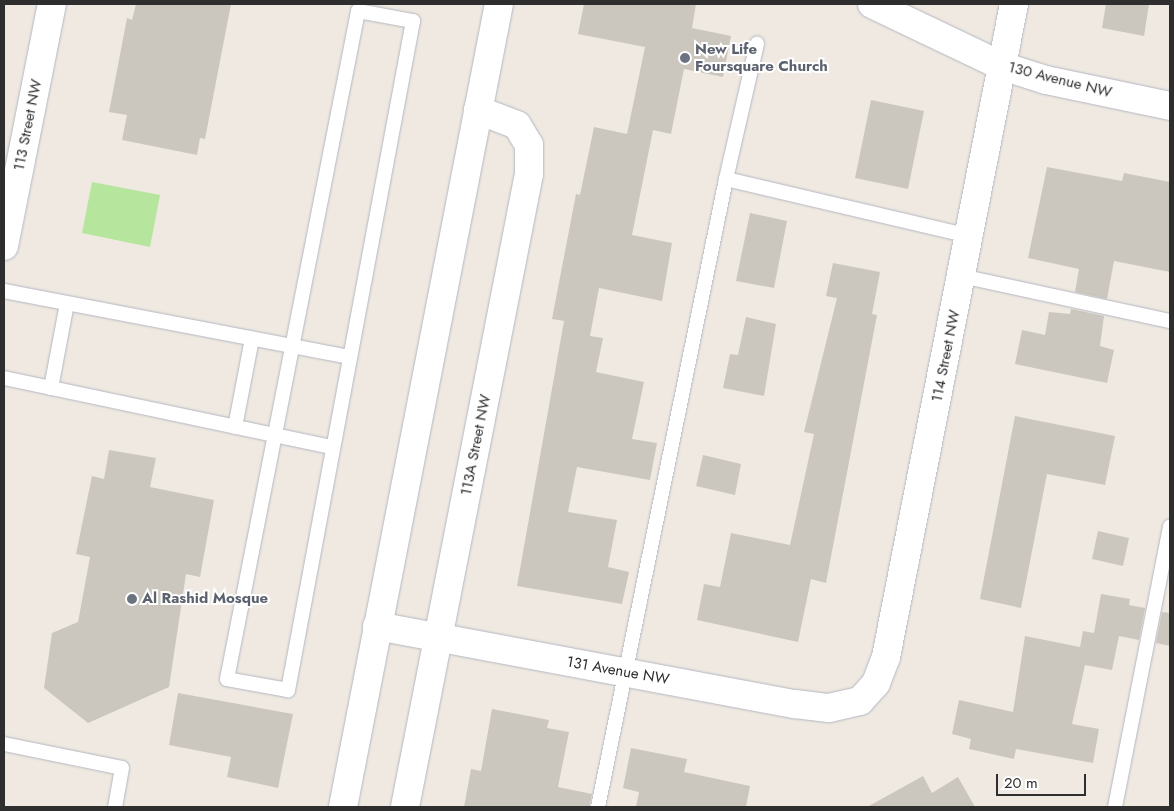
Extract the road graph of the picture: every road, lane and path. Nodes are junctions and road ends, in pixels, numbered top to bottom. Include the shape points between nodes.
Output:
1 (52, 4) edge
2 (498, 4) edge
3 (872, 4) edge
4 (1014, 4) edge
5 (758, 44) dead end
6 (1002, 66) junction
7 (1170, 106) edge
8 (478, 110) junction
9 (726, 178) junction
10 (9, 194) edge
11 (969, 236) junction
12 (4, 246) edge
13 (961, 276) junction
14 (4, 291) edge
15 (67, 303) junction
16 (1170, 321) edge
17 (252, 339) junction
18 (290, 346) junction
19 (349, 357) junction
20 (4, 378) edge
21 (51, 388) junction
22 (235, 427) junction
23 (271, 436) junction
24 (332, 447) junction
25 (1170, 526) edge
26 (376, 626) junction
27 (438, 638) junction
28 (624, 671) junction
29 (860, 701) joint
30 (4, 744) edge
31 (115, 807) edge
32 (343, 807) edge
33 (405, 807) edge
34 (598, 807) edge
35 (1115, 807) edge

1 - 10 street, 113 Street NW
2 - 8 street
3 - 6 street, 130 Avenue NW
4 - 6 street, 114 Street NW
5 - 9 lane
6 - 7 street, 130 Avenue NW via 1046,80
6 - 11 street, 114 Street NW
8 - 26 street
8 - 27 street, 113A Street NW via 517,125 529,145 528,174
9 - 11 lane
9 - 28 lane
10 - 12 street, 113 Street NW
11 - 13 street, 114 Street NW
13 - 16 lane
13 - 29 street, 114 Street NW via 886,657 876,683
14 - 15 lane
15 - 17 lane
15 - 21 lane
17 - 18 lane
17 - 22 lane
18 - 19 lane
18 - 19 lane via 358,11 414,21
18 - 23 lane
19 - 24 lane
20 - 21 lane
21 - 22 lane
22 - 23 lane
23 - 24 lane
23 - 24 lane via 227,680 288,690
25 - 35 lane
26 - 27 street, 131 Avenue NW
26 - 32 street
27 - 28 street, 131 Avenue NW
27 - 33 street, 113A Street NW
28 - 29 street, 131 Avenue NW via 795,704 829,708
28 - 34 lane
30 - 31 lane via 122,768

